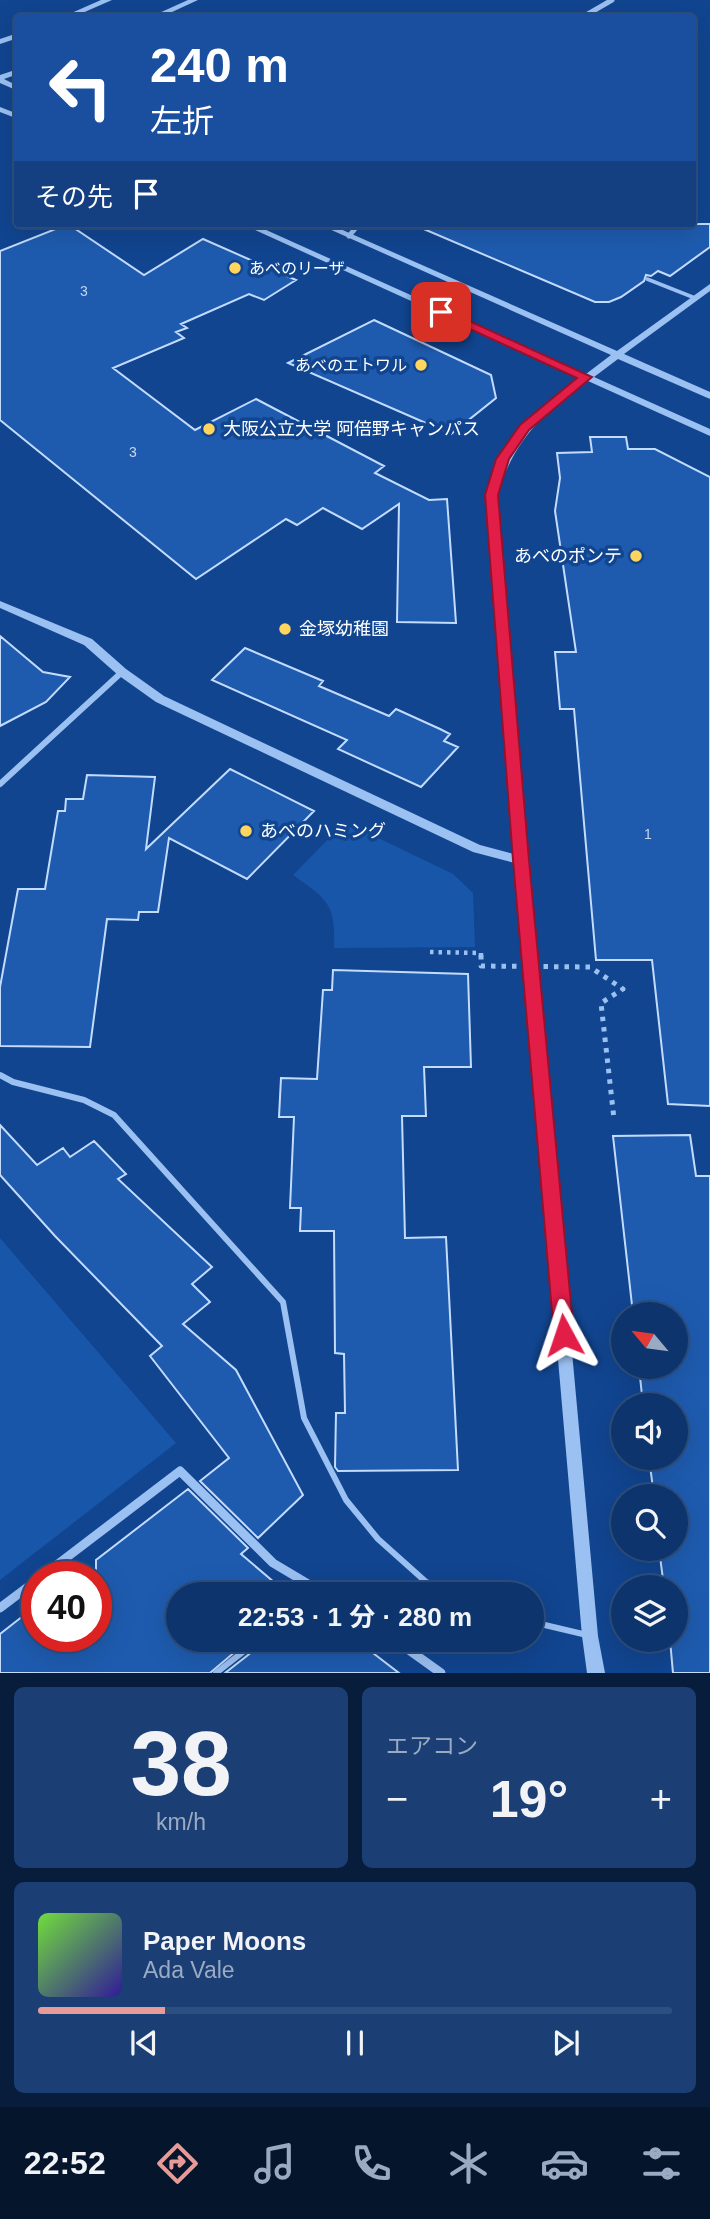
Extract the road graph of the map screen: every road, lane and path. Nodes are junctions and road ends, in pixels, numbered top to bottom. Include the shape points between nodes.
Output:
1 (107, 0) edge
2 (194, 0) edge
3 (612, 0) edge
4 (73, 14) edge
5 (161, 14) edge
6 (588, 14) edge
7 (255, 228) edge
8 (331, 228) edge
9 (356, 228) edge
10 (349, 236) junction
11 (647, 279) dead end
12 (710, 287) edge
13 (695, 298) junction
14 (617, 355) junction
15 (586, 377) junction
16 (710, 396) edge
17 (710, 433) edge
18 (0, 604) edge
19 (121, 672) junction
20 (0, 784) edge
21 (521, 860) junction
22 (430, 952) dead end
23 (0, 1074) edge
24 (614, 1119) dead end
25 (62, 1561) edge
26 (303, 1582) edge
27 (427, 1582) edge
28 (21, 1592) edge
29 (0, 1608) edge
30 (544, 1625) edge
31 (590, 1636) junction
32 (243, 1652) edge
33 (412, 1652) edge
34 (216, 1673) edge
35 (441, 1673) edge
36 (596, 1673) edge

1 - 4 street
2 - 5 street
3 - 6 street
7 - 15 street
8 - 10 street
9 - 10 street
10 - 14 street
11 - 13 lane
12 - 13 street
13 - 14 street
14 - 15 street
14 - 16 street
15 - 17 street
15 - 21 street via 525,427 503,459 492,495
18 - 19 street via 88,642
19 - 20 street
19 - 21 street via 160,699 477,849
21 - 31 street
22 - 24 path, bridge via 481,953 481,966 590,967 623,989 601,1003
23 - 27 lane via 13,1082 83,1100 114,1115 283,1302 304,1418 346,1500 378,1539
25 - 26 street via 180,1471 273,1563
28 - 29 street
30 - 31 lane
31 - 36 street
32 - 34 lane
33 - 35 street

